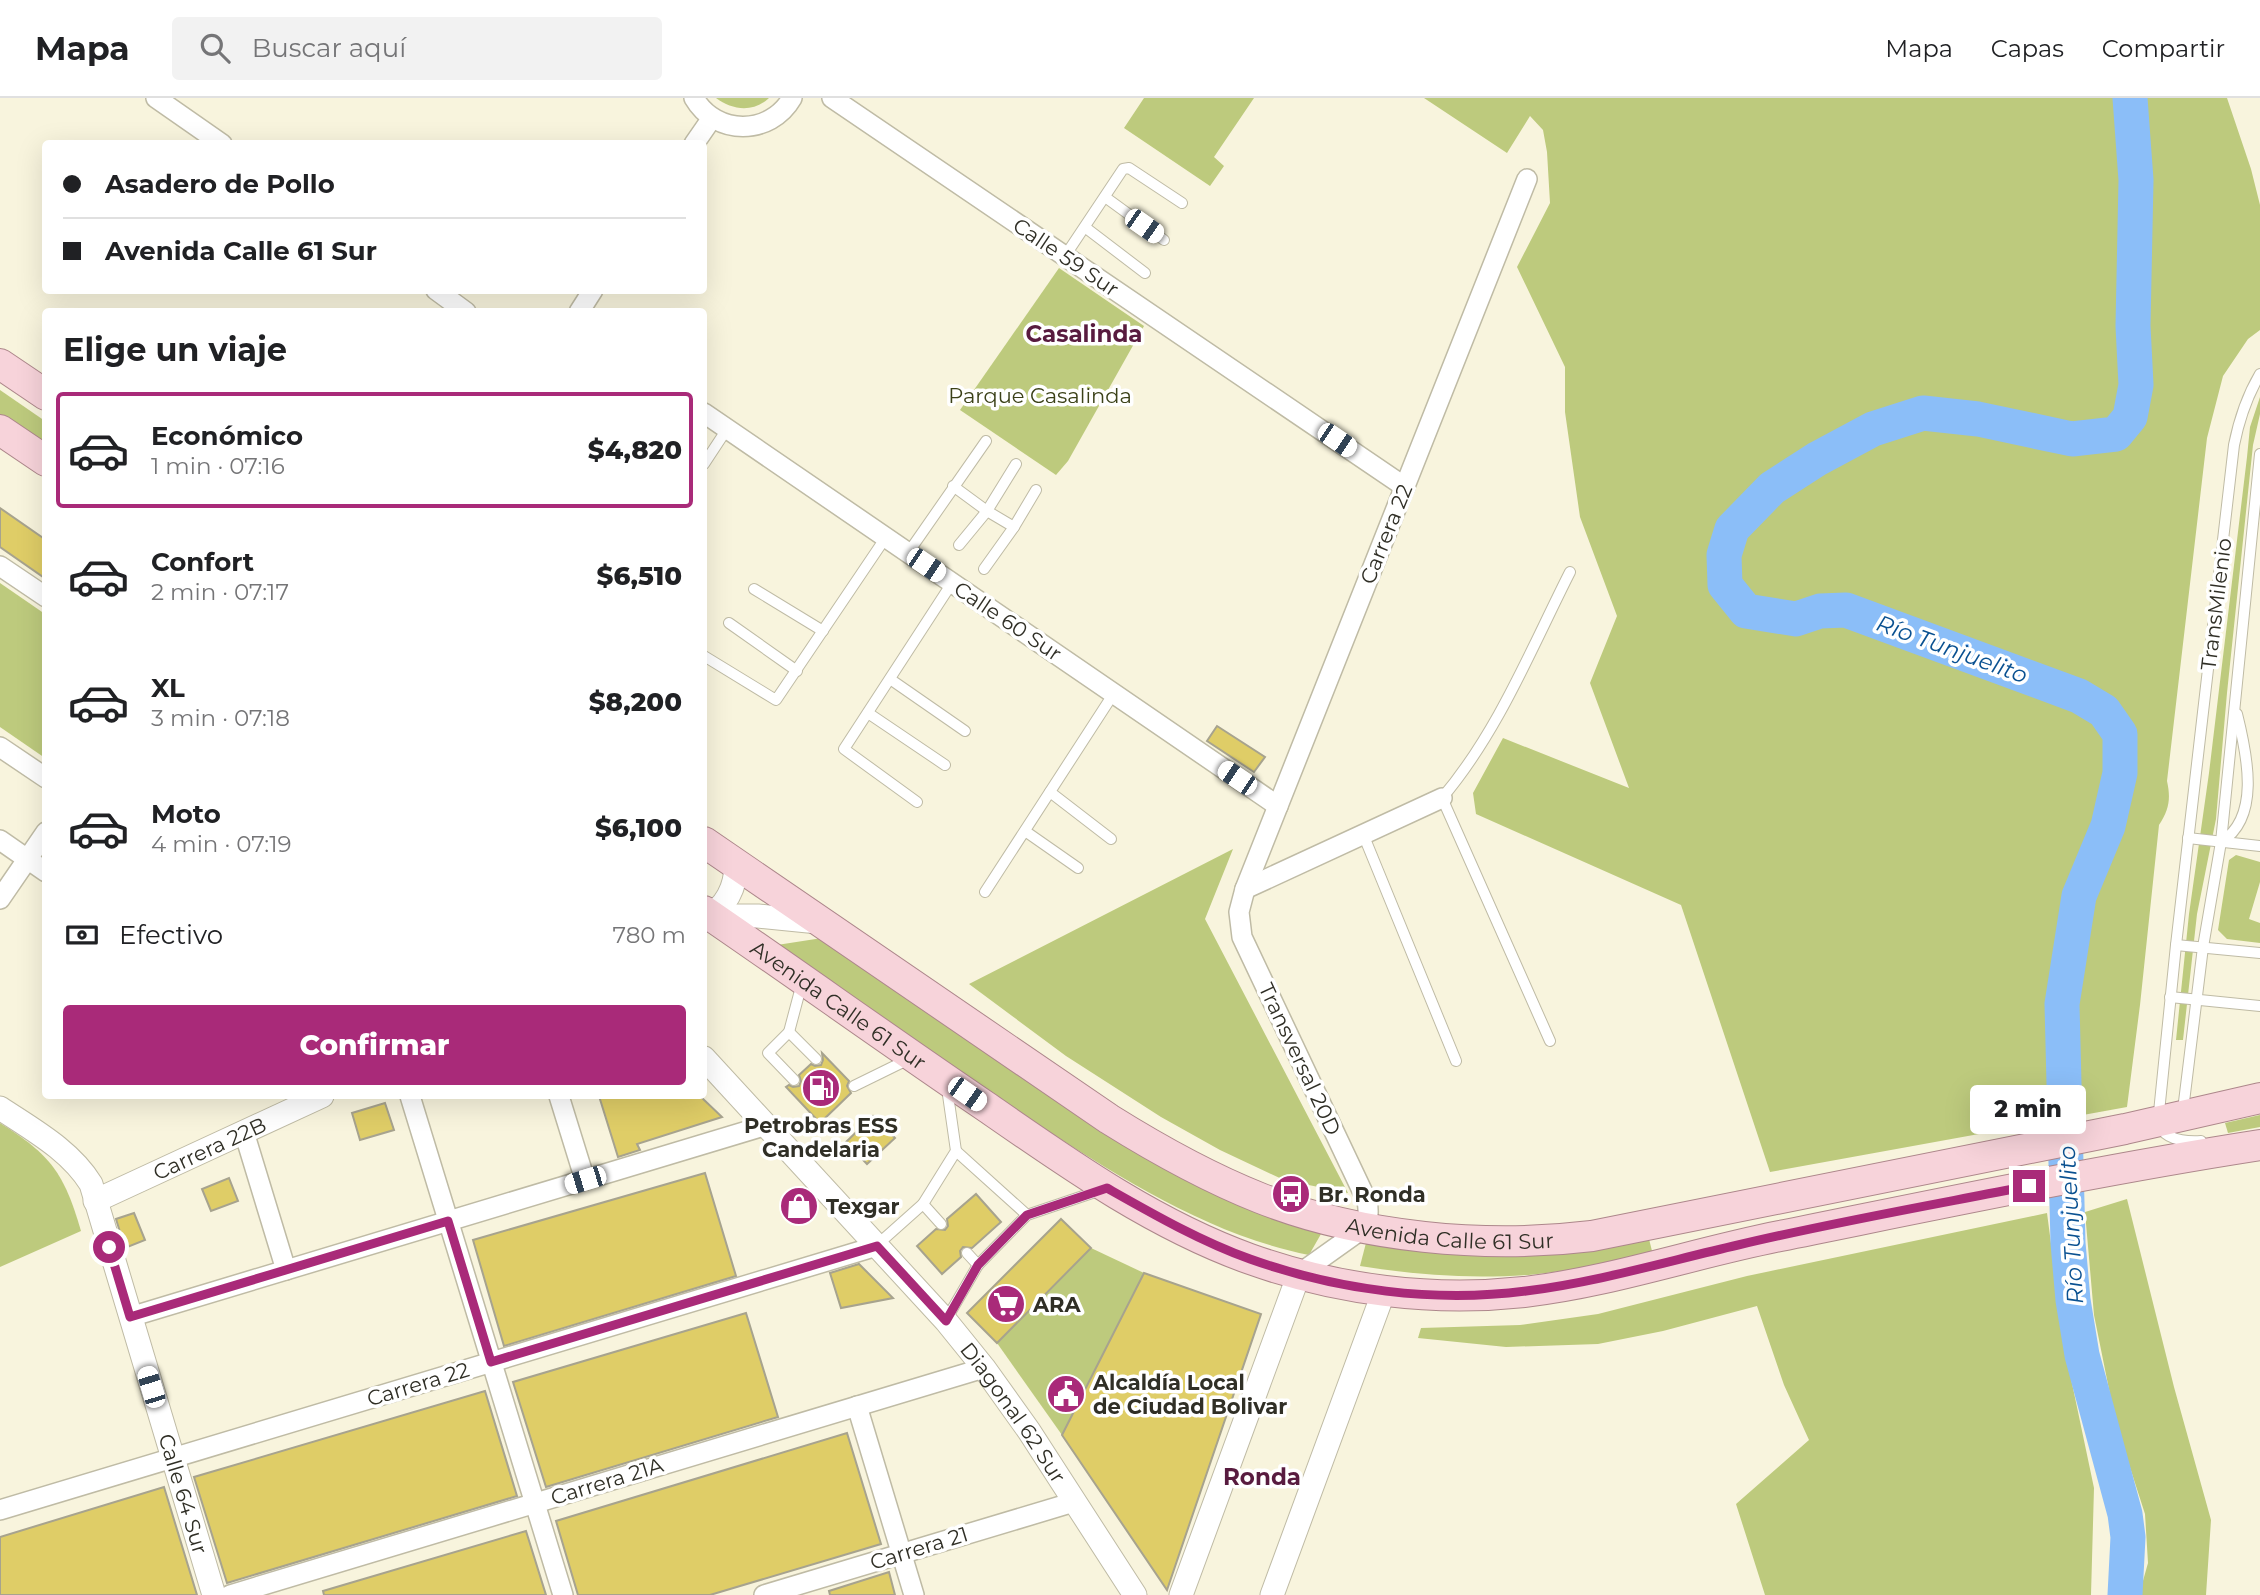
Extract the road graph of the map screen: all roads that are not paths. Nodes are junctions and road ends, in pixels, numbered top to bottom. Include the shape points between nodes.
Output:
1 (156, 98) edge
2 (694, 98) edge
3 (792, 98) edge
4 (832, 98) edge
5 (712, 118) junction
6 (216, 140) edge
7 (697, 140) edge
8 (1527, 179) dead end
9 (1105, 197) junction
10 (1182, 203) dead end
11 (1086, 228) junction
12 (1164, 240) dead end
13 (1065, 256) junction
14 (1145, 273) dead end
15 (441, 294) edge
16 (461, 308) edge
17 (2, 366) edge
18 (2260, 374) edge
19 (42, 392) edge
20 (707, 415) edge
21 (727, 429) junction
22 (0, 430) edge
23 (986, 440) dead end
24 (2260, 454) edge
25 (42, 458) edge
26 (707, 459) edge
27 (1016, 464) dead end
28 (953, 486) junction
29 (1405, 487) junction
30 (1036, 490) dead end
31 (987, 511) junction
32 (1014, 527) junction
33 (886, 537) junction
34 (959, 545) dead end
35 (908, 553) junction
36 (0, 566) edge
37 (984, 569) dead end
38 (1570, 572) dead end
39 (952, 583) junction
40 (754, 589) dead end
41 (42, 594) edge
42 (729, 623) dead end
43 (823, 631) junction
44 (707, 658) edge
45 (797, 671) junction
46 (890, 679) junction
47 (1114, 693) junction
48 (2235, 706) junction
49 (868, 713) junction
50 (965, 731) dead end
51 (0, 747) edge
52 (945, 765) dead end
53 (42, 775) edge
54 (1050, 792) junction
55 (1442, 798) junction
56 (917, 802) dead end
57 (1278, 806) junction
58 (1025, 831) junction
59 (1363, 834) junction
60 (42, 838) edge
61 (2188, 838) junction
62 (1111, 839) dead end
63 (0, 840) edge
64 (2221, 842) junction
65 (707, 844) edge
66 (2260, 846) edge
67 (27, 859) junction
68 (736, 864) junction
69 (1079, 868) dead end
70 (42, 869) edge
71 (1245, 889) junction
72 (985, 892) dead end
73 (0, 898) edge
74 (707, 915) edge
75 (707, 915) edge
76 (707, 916) edge
77 (824, 923) junction
78 (2176, 945) junction
79 (2203, 947) junction
80 (2260, 953) edge
81 (803, 979) junction
82 (2170, 997) junction
83 (2196, 1000) junction
84 (2260, 1006) edge
85 (789, 1032) junction
86 (1550, 1041) dead end
87 (913, 1056) junction
88 (816, 1059) dead end
89 (707, 1061) edge
90 (1456, 1061) dead end
91 (794, 1080) dead end
92 (946, 1080) junction
93 (854, 1086) dead end
94 (2260, 1098) edge
95 (316, 1099) edge
96 (411, 1099) edge
97 (560, 1099) edge
98 (0, 1108) edge
99 (2260, 1108) edge
100 (767, 1125) junction
101 (2170, 1125) junction
102 (244, 1132) junction
103 (2216, 1139) dead end
104 (2260, 1145) edge
105 (956, 1151) junction
106 (2138, 1166) junction
107 (585, 1180) junction
108 (1107, 1188) junction
109 (95, 1201) junction
110 (923, 1204) junction
111 (1027, 1215) junction
112 (448, 1221) junction
113 (942, 1224) dead end
114 (1365, 1227) junction
115 (877, 1246) junction
116 (967, 1253) dead end
117 (978, 1265) junction
118 (286, 1270) junction
119 (1299, 1274) junction
120 (1384, 1291) junction
121 (130, 1317) junction
122 (946, 1321) junction
123 (491, 1362) junction
124 (984, 1368) junction
125 (857, 1406) junction
126 (173, 1458) junction
127 (1074, 1502) junction
128 (534, 1503) junction
129 (0, 1510) edge
130 (901, 1554) junction
131 (214, 1595) edge
132 (230, 1595) edge
133 (563, 1595) edge
134 (764, 1595) edge
135 (914, 1595) edge
136 (1135, 1595) edge
137 (1181, 1595) edge
138 (1272, 1595) edge

1 - 6 street
2 - 5 street
3 - 5 street via 775,117 760,125 735,126
4 - 13 street, Calle 59 Sur
5 - 7 street
8 - 29 street, Carrera 22
9 - 10 lane via 1123,169 1129,168
9 - 11 lane
9 - 12 lane
11 - 13 lane
11 - 14 lane
13 - 29 street, Calle 59 Sur
15 - 16 street
17 - 19 main road
18 - 61 lane, TransMilenio via 2239,421 2234,445
20 - 21 street, Calle 60 Sur
21 - 26 lane
21 - 33 street, Calle 60 Sur
22 - 25 main road
23 - 28 lane
24 - 48 lane, TransMilenio
27 - 31 lane
28 - 31 lane
28 - 35 lane
29 - 57 street, Carrera 22
30 - 32 lane
31 - 32 lane
31 - 34 lane
32 - 37 lane
33 - 35 street, Calle 60 Sur
33 - 43 lane
35 - 39 street, Calle 60 Sur
36 - 41 street
38 - 55 lane via 1490,733
39 - 46 lane
39 - 47 street, Calle 60 Sur
40 - 43 lane
42 - 45 lane
43 - 45 lane
44 - 45 lane via 776,699
46 - 49 lane
46 - 50 lane
47 - 54 lane
47 - 57 street, Calle 60 Sur
48 - 64 lane, TransMilenio
48 - 64 lane, TransMilenio via 2254,777 2254,807 2246,825
49 - 52 lane
49 - 56 lane via 844,749
51 - 53 street
54 - 58 lane
54 - 62 lane
55 - 59 street
55 - 86 lane
57 - 71 street, Carrera 22
58 - 69 lane
58 - 72 lane
59 - 71 street
59 - 90 lane
60 - 67 street
61 - 64 lane
61 - 78 lane, TransMilenio
63 - 67 street
64 - 66 lane
64 - 79 lane, TransMilenio
65 - 68 main road, Avenida Calle 61 Sur
67 - 70 street
67 - 73 street
68 - 74 street via 734,887 719,909
68 - 77 main road, Avenida Calle 61 Sur
71 - 114 street, Transversal 20D via 1239,912 1242,937 1367,1201
75 - 77 street
76 - 81 main road, Avenida Calle 61 Sur
77 - 114 main road, Avenida Calle 61 Sur via 1148,1143 1262,1199
78 - 79 lane
78 - 82 lane, TransMilenio
79 - 80 lane
79 - 83 lane, TransMilenio
81 - 85 lane
81 - 87 main road, Avenida Calle 61 Sur
82 - 83 lane
82 - 101 lane, TransMilenio
83 - 84 lane
83 - 101 lane, TransMilenio
85 - 88 lane
85 - 91 lane via 768,1053
87 - 92 main road, Avenida Calle 61 Sur
87 - 93 lane
89 - 100 street, Diagonal 62 Sur
92 - 105 lane
92 - 108 main road, Avenida Calle 61 Sur
94 - 101 main road, Avenida Calle 61 Sur
95 - 102 street, Carrera 22B
96 - 112 street
97 - 107 street
98 - 109 street, Calle 64 Sur via 80,1166
99 - 101 lane
100 - 107 street
100 - 115 street, Diagonal 62 Sur
101 - 103 lane via 2189,1142
101 - 106 lane
101 - 114 main road, Avenida Calle 61 Sur via 2125,1129 1562,1240 1457,1239
102 - 109 street, Carrera 22B
102 - 118 street
104 - 106 main road, Avenida Calle 61 Sur
105 - 110 lane
105 - 111 lane
106 - 120 main road, Avenida Calle 61 Sur via 1742,1244 1551,1288 1454,1295
107 - 112 street
108 - 111 lane
108 - 119 main road, Avenida Calle 61 Sur via 1215,1244
109 - 121 street, Calle 64 Sur
110 - 113 lane
110 - 115 lane
111 - 117 lane
112 - 118 street
112 - 123 street
114 - 119 street
115 - 122 street, Diagonal 62 Sur
115 - 123 street, Carrera 22
116 - 117 lane
117 - 122 lane
118 - 121 street
119 - 120 main road, Avenida Calle 61 Sur
119 - 137 street
120 - 138 street
121 - 126 street, Calle 64 Sur
122 - 124 street, Diagonal 62 Sur
123 - 126 street, Carrera 22
123 - 128 street
124 - 125 street, Carrera 21A
124 - 127 street, Diagonal 62 Sur
125 - 128 street, Carrera 21A
125 - 130 street
126 - 129 street, Carrera 22
126 - 131 street, Calle 64 Sur
127 - 130 street, Carrera 21
127 - 136 street, Diagonal 62 Sur
128 - 132 street, Carrera 21A
128 - 133 street
130 - 134 street, Carrera 21
130 - 135 street

